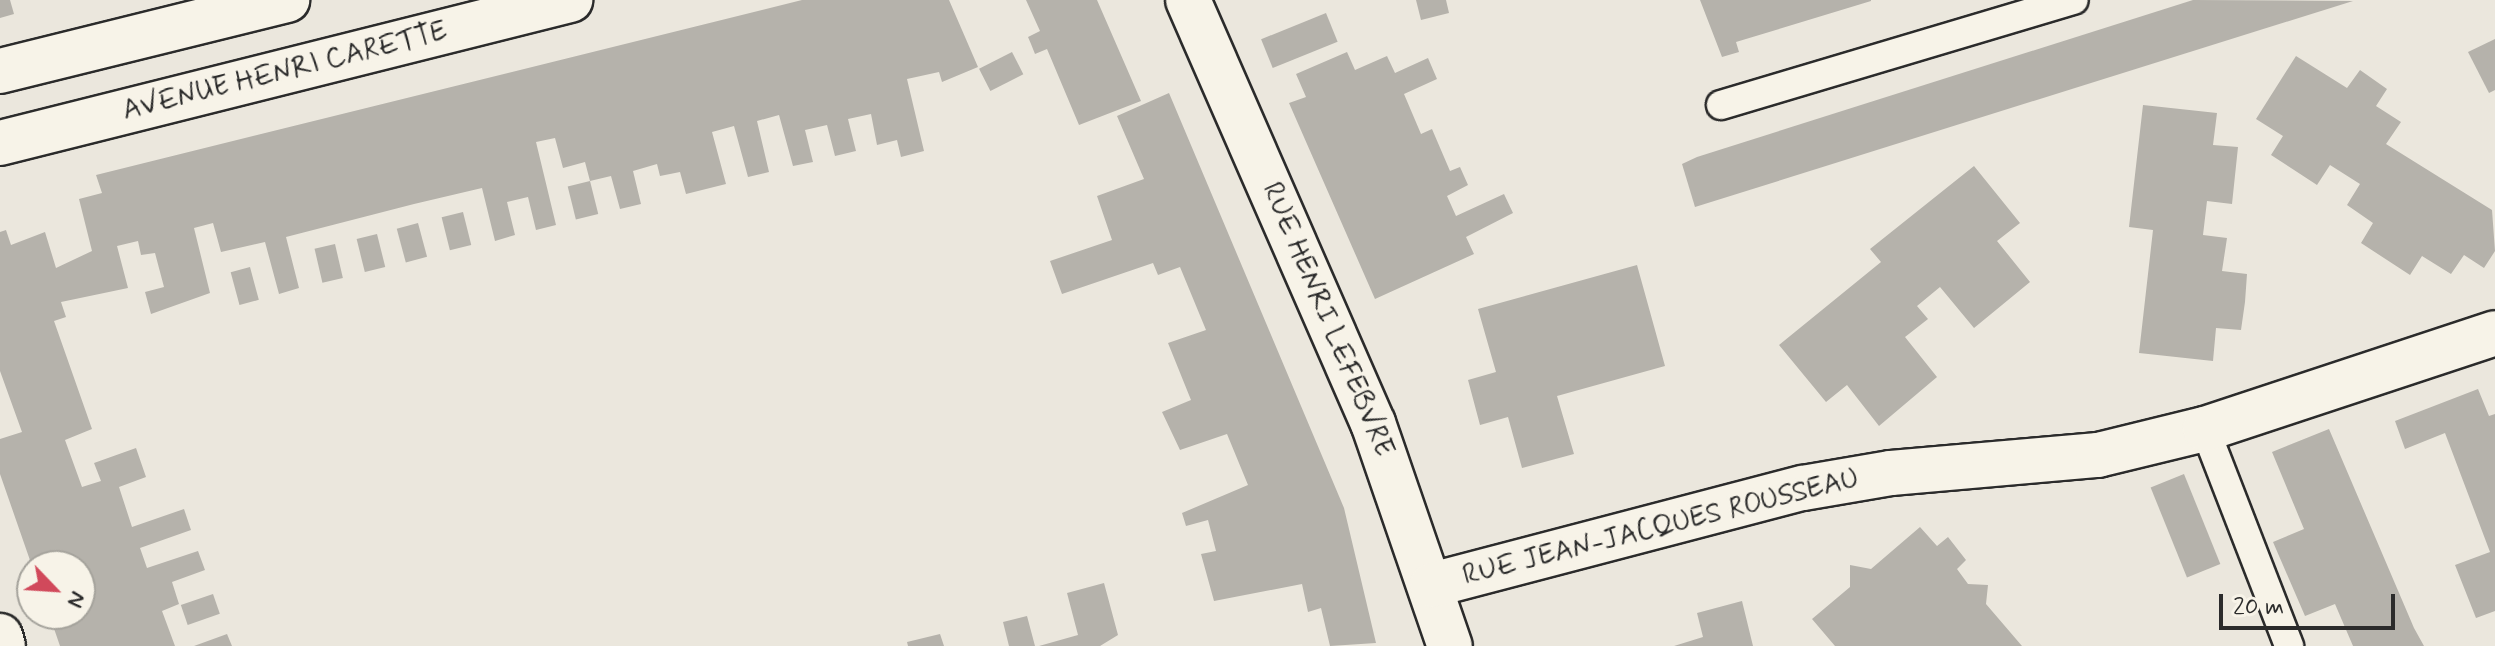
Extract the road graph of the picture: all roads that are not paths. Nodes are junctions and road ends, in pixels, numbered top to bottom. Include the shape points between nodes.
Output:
1 (287, 0) edge
2 (570, 0) edge
3 (1188, 0) edge
4 (2074, 0) edge
5 (476, 11) edge
6 (0, 71) edge
7 (1721, 105) dead end
8 (0, 143) edge
9 (2495, 333) edge
10 (2205, 429) junction
11 (1432, 585) junction
12 (0, 636) edge
13 (3, 646) edge
14 (1450, 646) edge
15 (2289, 646) edge

1 - 6 street
2 - 5 street, AVENUE HENRI CARETTE
3 - 11 street, RUE HENRI LEFEBVRE via 1309,269
4 - 7 lane
5 - 8 street, AVENUE HENRI CARETTE
9 - 10 street, RUE JEAN-JACQUES ROUSSEAU
10 - 11 street, RUE JEAN-JACQUES ROUSSEAU via 2052,463 1891,473 1803,488
10 - 15 lane
11 - 14 street, RUE HENRI LEFEBVRE
12 - 13 street

